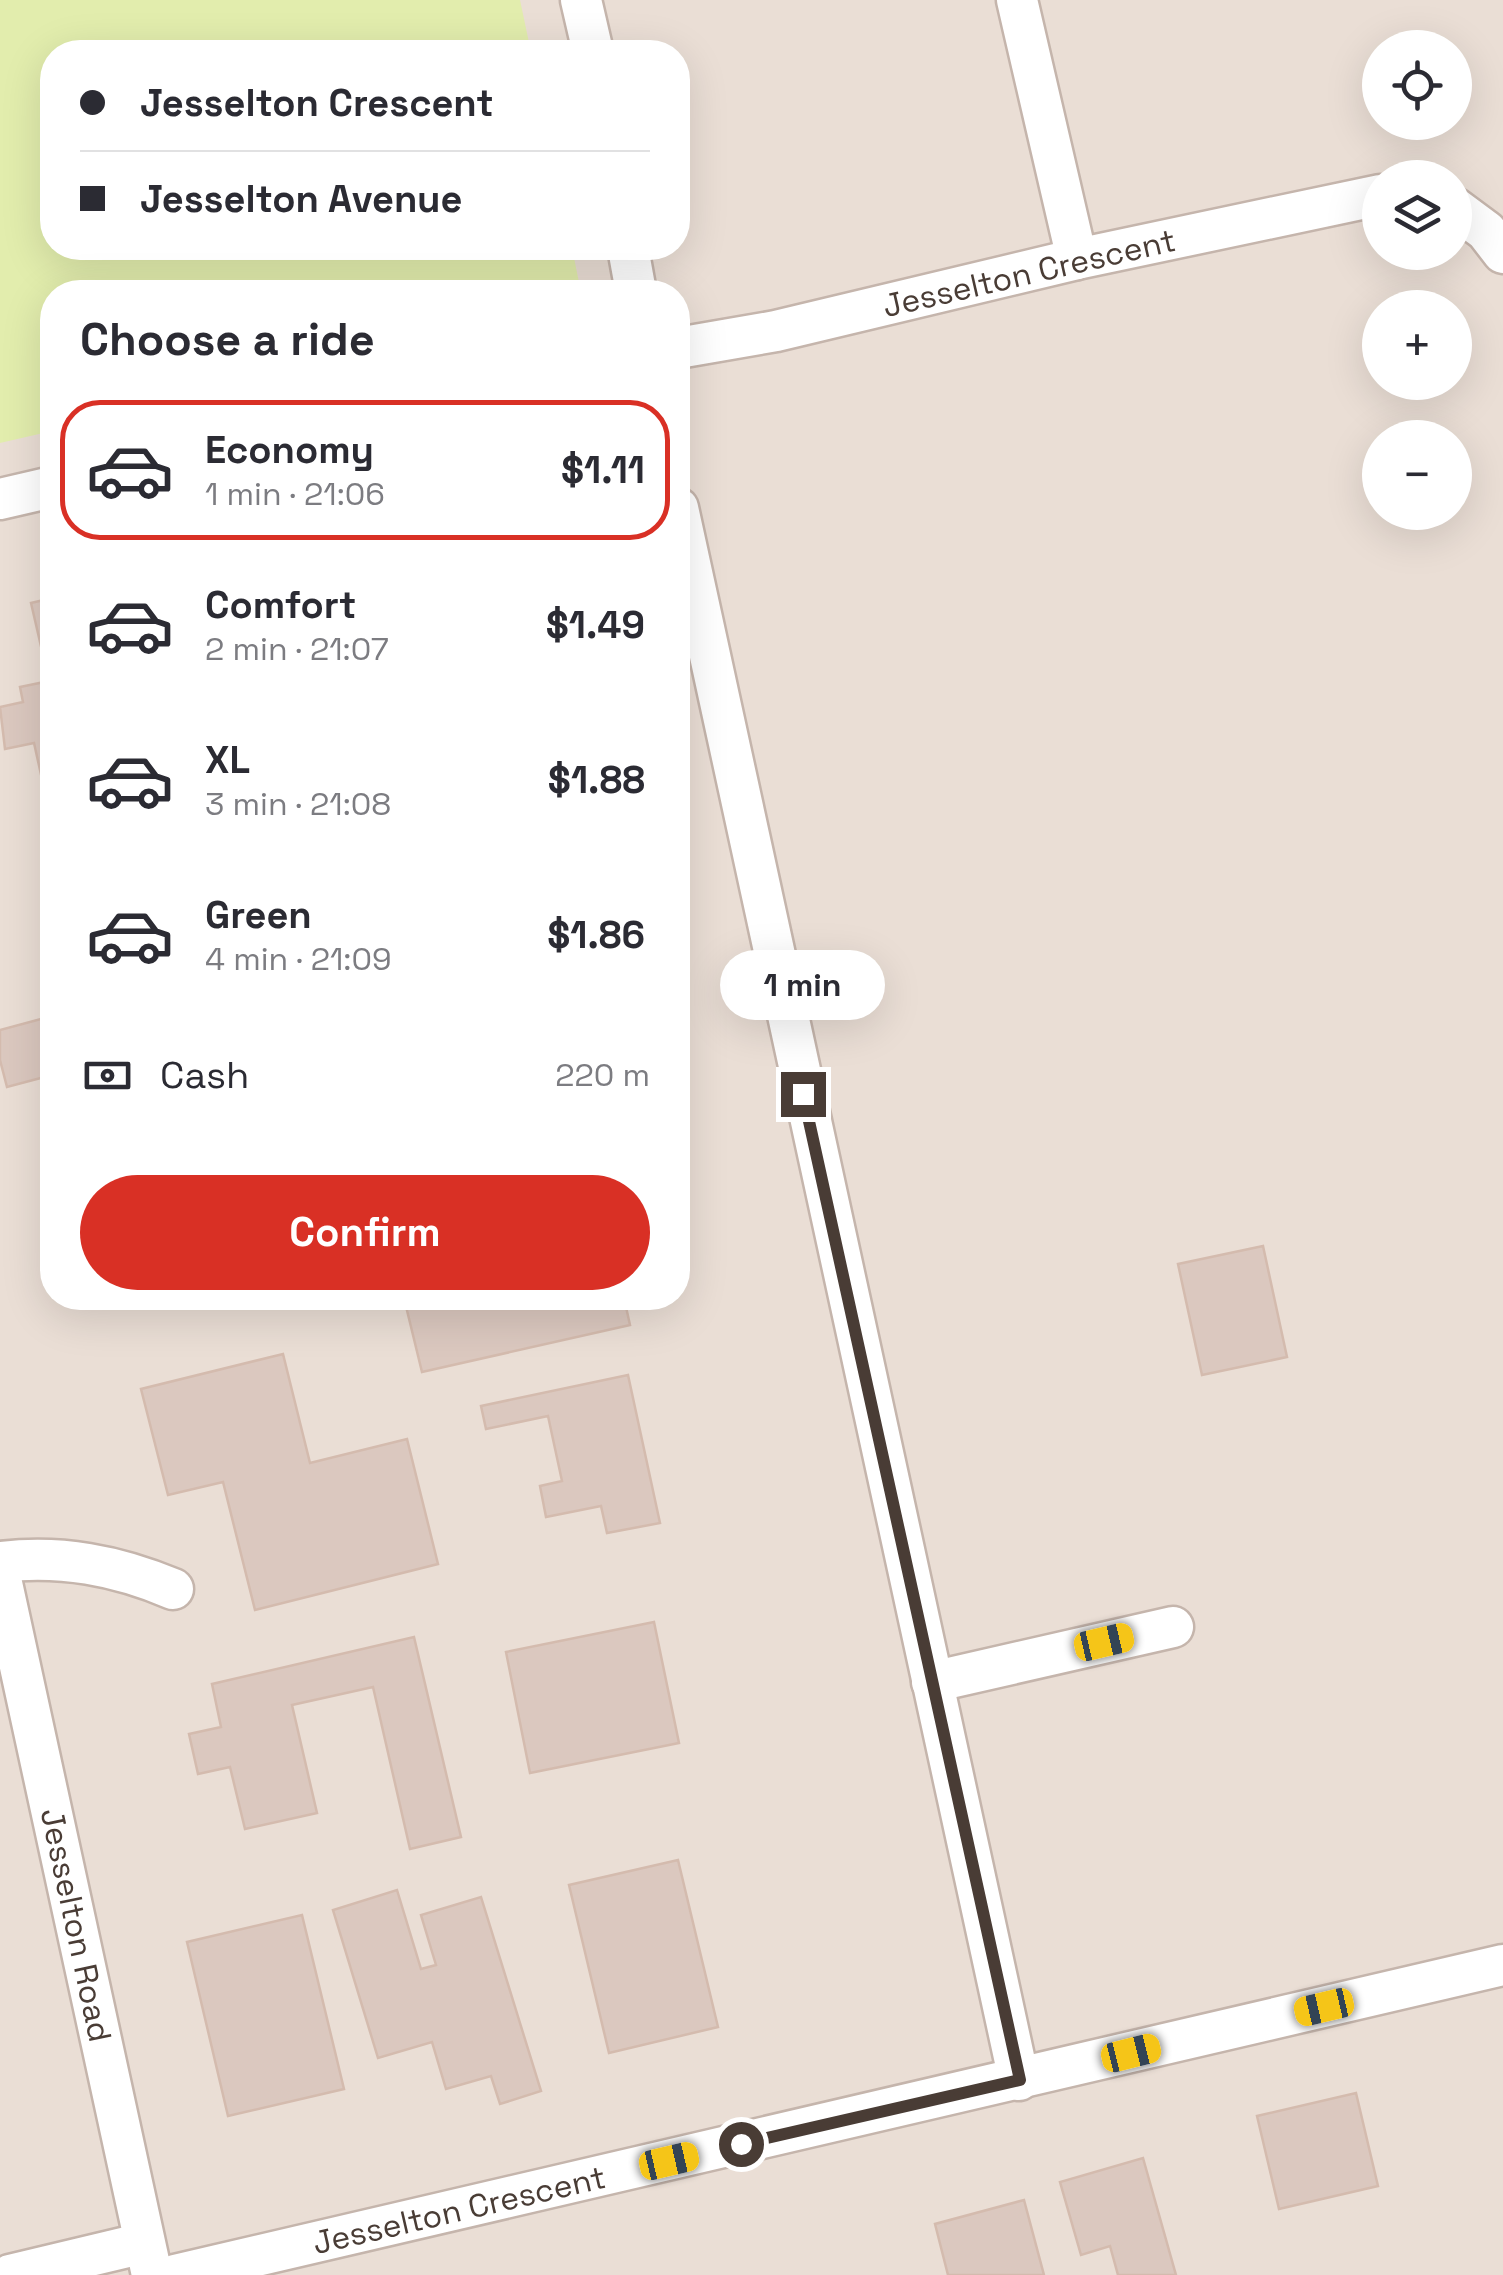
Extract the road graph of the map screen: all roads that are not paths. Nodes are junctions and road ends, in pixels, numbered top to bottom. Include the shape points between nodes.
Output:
1 (582, 0) edge
2 (1017, 0) edge
3 (590, 40) edge
4 (1362, 198) edge
5 (1472, 220) edge
6 (1503, 253) edge
7 (1077, 260) junction
8 (690, 346) edge
9 (40, 490) edge
10 (0, 499) edge
11 (690, 563) edge
12 (0, 1562) edge
13 (0, 1574) edge
14 (173, 1589) dead end
15 (1173, 1627) dead end
16 (932, 1682) junction
17 (12, 1692) edge
18 (1503, 1965) edge
19 (1020, 2080) junction
20 (148, 2259) edge
21 (10, 2275) edge
22 (175, 2275) edge

1 - 3 street
2 - 7 street
4 - 7 street, Jesselton Crescent
5 - 6 street
7 - 8 street, Jesselton Crescent
9 - 10 street
11 - 16 street
12 - 14 street via 43,1557 126,1569
13 - 17 street, Jesselton Road
15 - 16 street
16 - 19 street
17 - 20 street, Jesselton Road
18 - 19 street, Jesselton Crescent
19 - 22 street, Jesselton Crescent
20 - 21 street

